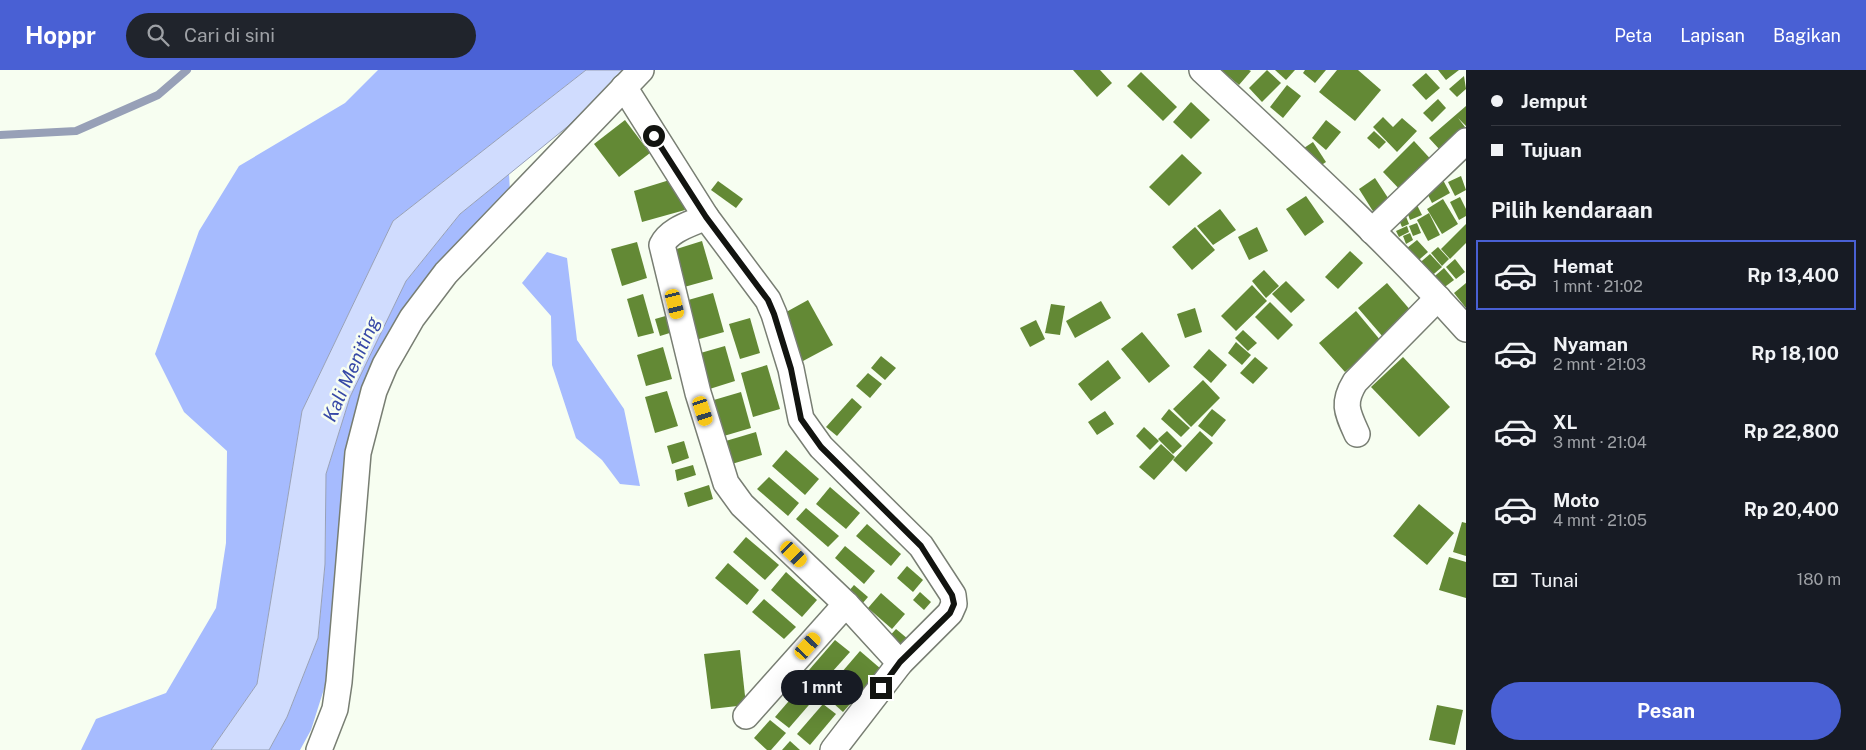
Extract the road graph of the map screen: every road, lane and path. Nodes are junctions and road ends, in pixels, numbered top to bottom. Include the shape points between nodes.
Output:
1 (1202, 70) edge
2 (632, 78) edge
3 (1466, 141) edge
4 (706, 217) junction
5 (1372, 230) junction
6 (1438, 298) junction
7 (1466, 329) edge
8 (1357, 434) dead end
9 (846, 604) junction
10 (900, 662) junction
11 (746, 716) dead end
12 (319, 750) edge
13 (833, 750) edge

1 - 5 street
2 - 4 street
2 - 12 street via 440,280 412,318 385,365 374,392 358,453 339,682 335,709
3 - 5 street
4 - 9 street via 671,233 662,245 698,393 726,483 742,505
4 - 10 street via 768,300 791,369 801,419 807,430 921,546 952,595 954,604 950,613
5 - 6 street
6 - 7 street
6 - 8 street via 1355,382 1348,394 1348,414
9 - 10 street
9 - 11 street
10 - 13 street

